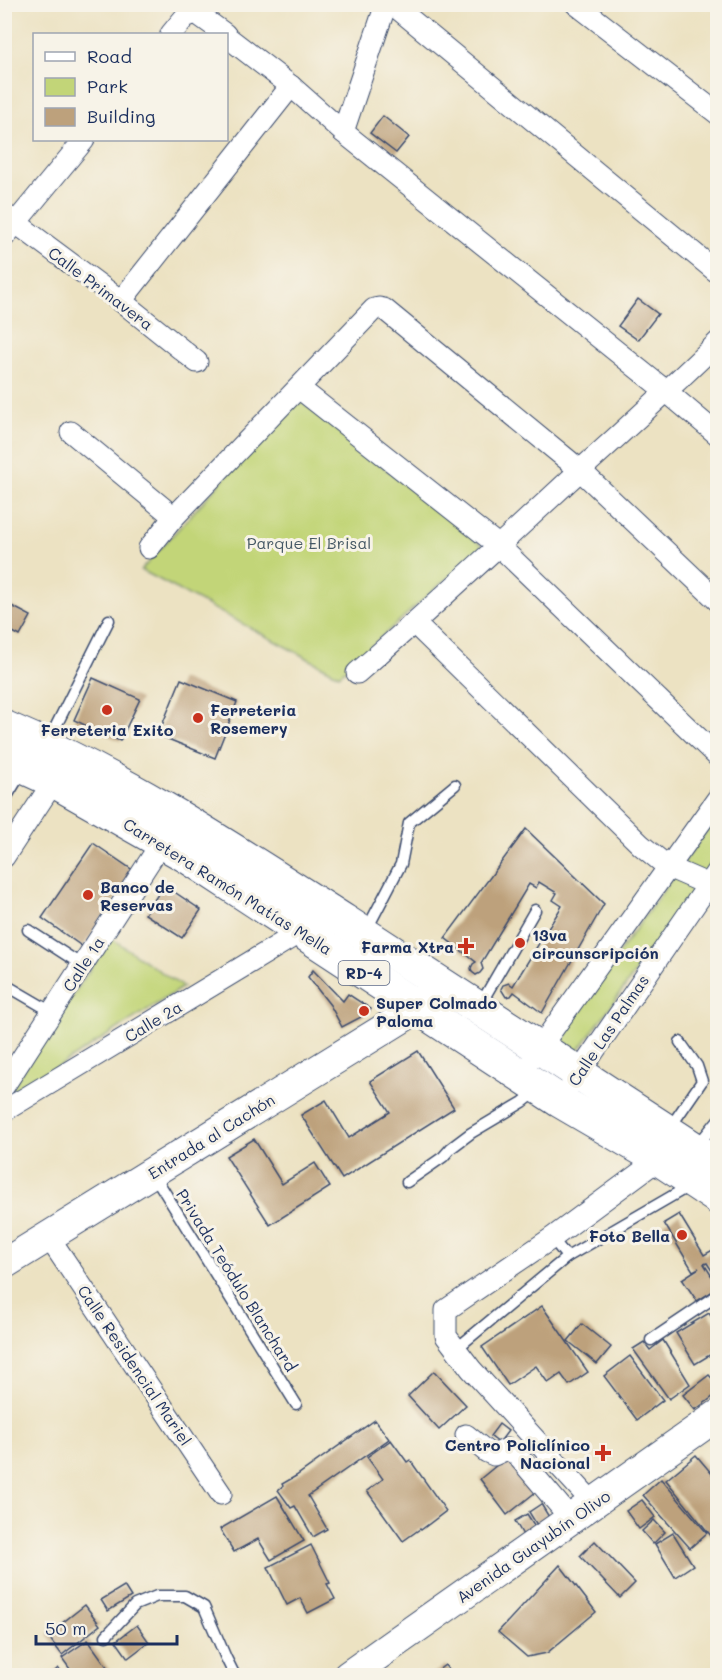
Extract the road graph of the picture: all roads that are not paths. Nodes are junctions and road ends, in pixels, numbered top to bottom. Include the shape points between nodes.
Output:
1 (386, 4) edge
2 (392, 4) edge
3 (576, 4) edge
4 (172, 33) edge
5 (223, 33) edge
6 (228, 37) edge
7 (291, 86) junction
8 (717, 114) edge
9 (343, 132) junction
10 (83, 141) edge
11 (8, 225) edge
12 (717, 273) edge
13 (121, 301) junction
14 (717, 342) edge
15 (196, 362) dead end
16 (299, 388) junction
17 (666, 392) junction
18 (71, 432) dead end
19 (717, 435) edge
20 (580, 470) junction
21 (174, 518) junction
22 (499, 546) junction
23 (149, 548) dead end
24 (717, 601) edge
25 (109, 620) dead end
26 (414, 623) junction
27 (357, 673) dead end
28 (4, 728) edge
29 (25, 757) edge
30 (717, 758) edge
31 (54, 782) junction
32 (455, 784) dead end
33 (717, 798) edge
34 (4, 801) edge
35 (162, 842) junction
36 (4, 857) edge
37 (668, 867) junction
38 (714, 882) edge
39 (535, 910) dead end
40 (28, 930) dead end
41 (302, 931) junction
42 (364, 934) junction
43 (82, 965) junction
44 (439, 982) junction
45 (4, 984) edge
46 (418, 1008) junction
47 (478, 1008) junction
48 (52, 1012) junction
49 (680, 1042) dead end
50 (539, 1048) junction
51 (578, 1073) junction
52 (4, 1086) edge
53 (541, 1088) junction
54 (4, 1111) edge
55 (717, 1120) edge
56 (663, 1145) junction
57 (153, 1172) junction
58 (706, 1174) edge
59 (408, 1182) dead end
60 (48, 1236) junction
61 (552, 1238) junction
62 (567, 1257) junction
63 (4, 1264) edge
64 (717, 1295) edge
65 (651, 1340) dead end
66 (456, 1348) junction
67 (296, 1404) dead end
68 (717, 1415) edge
69 (465, 1435) dead end
70 (221, 1494) dead end
71 (582, 1511) junction
72 (106, 1636) dead end
73 (235, 1676) edge
74 (348, 1676) edge

1 - 9 street
2 - 12 street
3 - 8 street
4 - 5 street via 185,17 196,14
6 - 7 street
7 - 9 street
7 - 13 street
9 - 17 street
10 - 11 street
11 - 13 street, Calle Primavera
13 - 15 street, Calle Primavera
14 - 17 street
16 - 20 street via 374,309 384,309
16 - 21 street
16 - 22 street
17 - 19 street
17 - 20 street
18 - 21 street
20 - 22 street
20 - 24 street
21 - 23 street
22 - 26 street
22 - 30 street
25 - 29 lane
26 - 27 street
26 - 37 street
28 - 29 main road, Carretera Ramón Matías Mella / RD-4
29 - 31 main road, Carretera Ramón Matías Mella / RD-4
29 - 34 lane
29 - 42 main road, Carretera Ramón Matías Mella / RD-4 via 123,784 211,835
31 - 35 main road, Carretera Ramón Matías Mella / RD-4
31 - 36 street
32 - 42 lane via 409,823 400,864
33 - 37 street
35 - 41 main road, Carretera Ramón Matías Mella / RD-4
35 - 43 street, Calle 1a
37 - 38 street
37 - 50 street
38 - 51 street, Calle Las Palmas
39 - 47 lane
40 - 43 lane
41 - 46 main road, Carretera Ramón Matías Mella / RD-4
41 - 54 street, Calle 2a
42 - 44 main road, Carretera Ramón Matías Mella / RD-4
43 - 48 street, Calle 1a
44 - 46 street, Entrada al Cachón
44 - 47 main road, Carretera Ramón Matías Mella / RD-4
45 - 48 lane
46 - 53 main road, Carretera Ramón Matías Mella / RD-4
46 - 57 street, Entrada al Cachón
47 - 50 main road, Carretera Ramón Matías Mella / RD-4
48 - 52 street, Calle 1a
49 - 56 lane via 697,1066 702,1082
50 - 51 main road, Carretera Ramón Matías Mella / RD-4
50 - 53 street
51 - 53 street, Calle Las Palmas
51 - 56 main road, Carretera Ramón Matías Mella / RD-4
53 - 56 main road, Carretera Ramón Matías Mella / RD-4
53 - 59 lane via 471,1133
55 - 58 lane
56 - 58 main road, Carretera Ramón Matías Mella / RD-4
56 - 61 street
57 - 60 street, Entrada al Cachón
57 - 67 lane, Privada Teódulo Blanchard
58 - 62 lane
60 - 63 street, Entrada al Cachón
60 - 70 street, Calle Residencial Mariel
61 - 62 lane
61 - 66 street via 447,1311 446,1336
62 - 66 lane
64 - 65 lane
66 - 71 street
68 - 71 street, Avenida Guayubín Olivo
69 - 71 street via 494,1455 507,1449 516,1454
71 - 74 street, Avenida Guayubín Olivo
72 - 73 lane via 135,1605 158,1596 185,1596 204,1607

